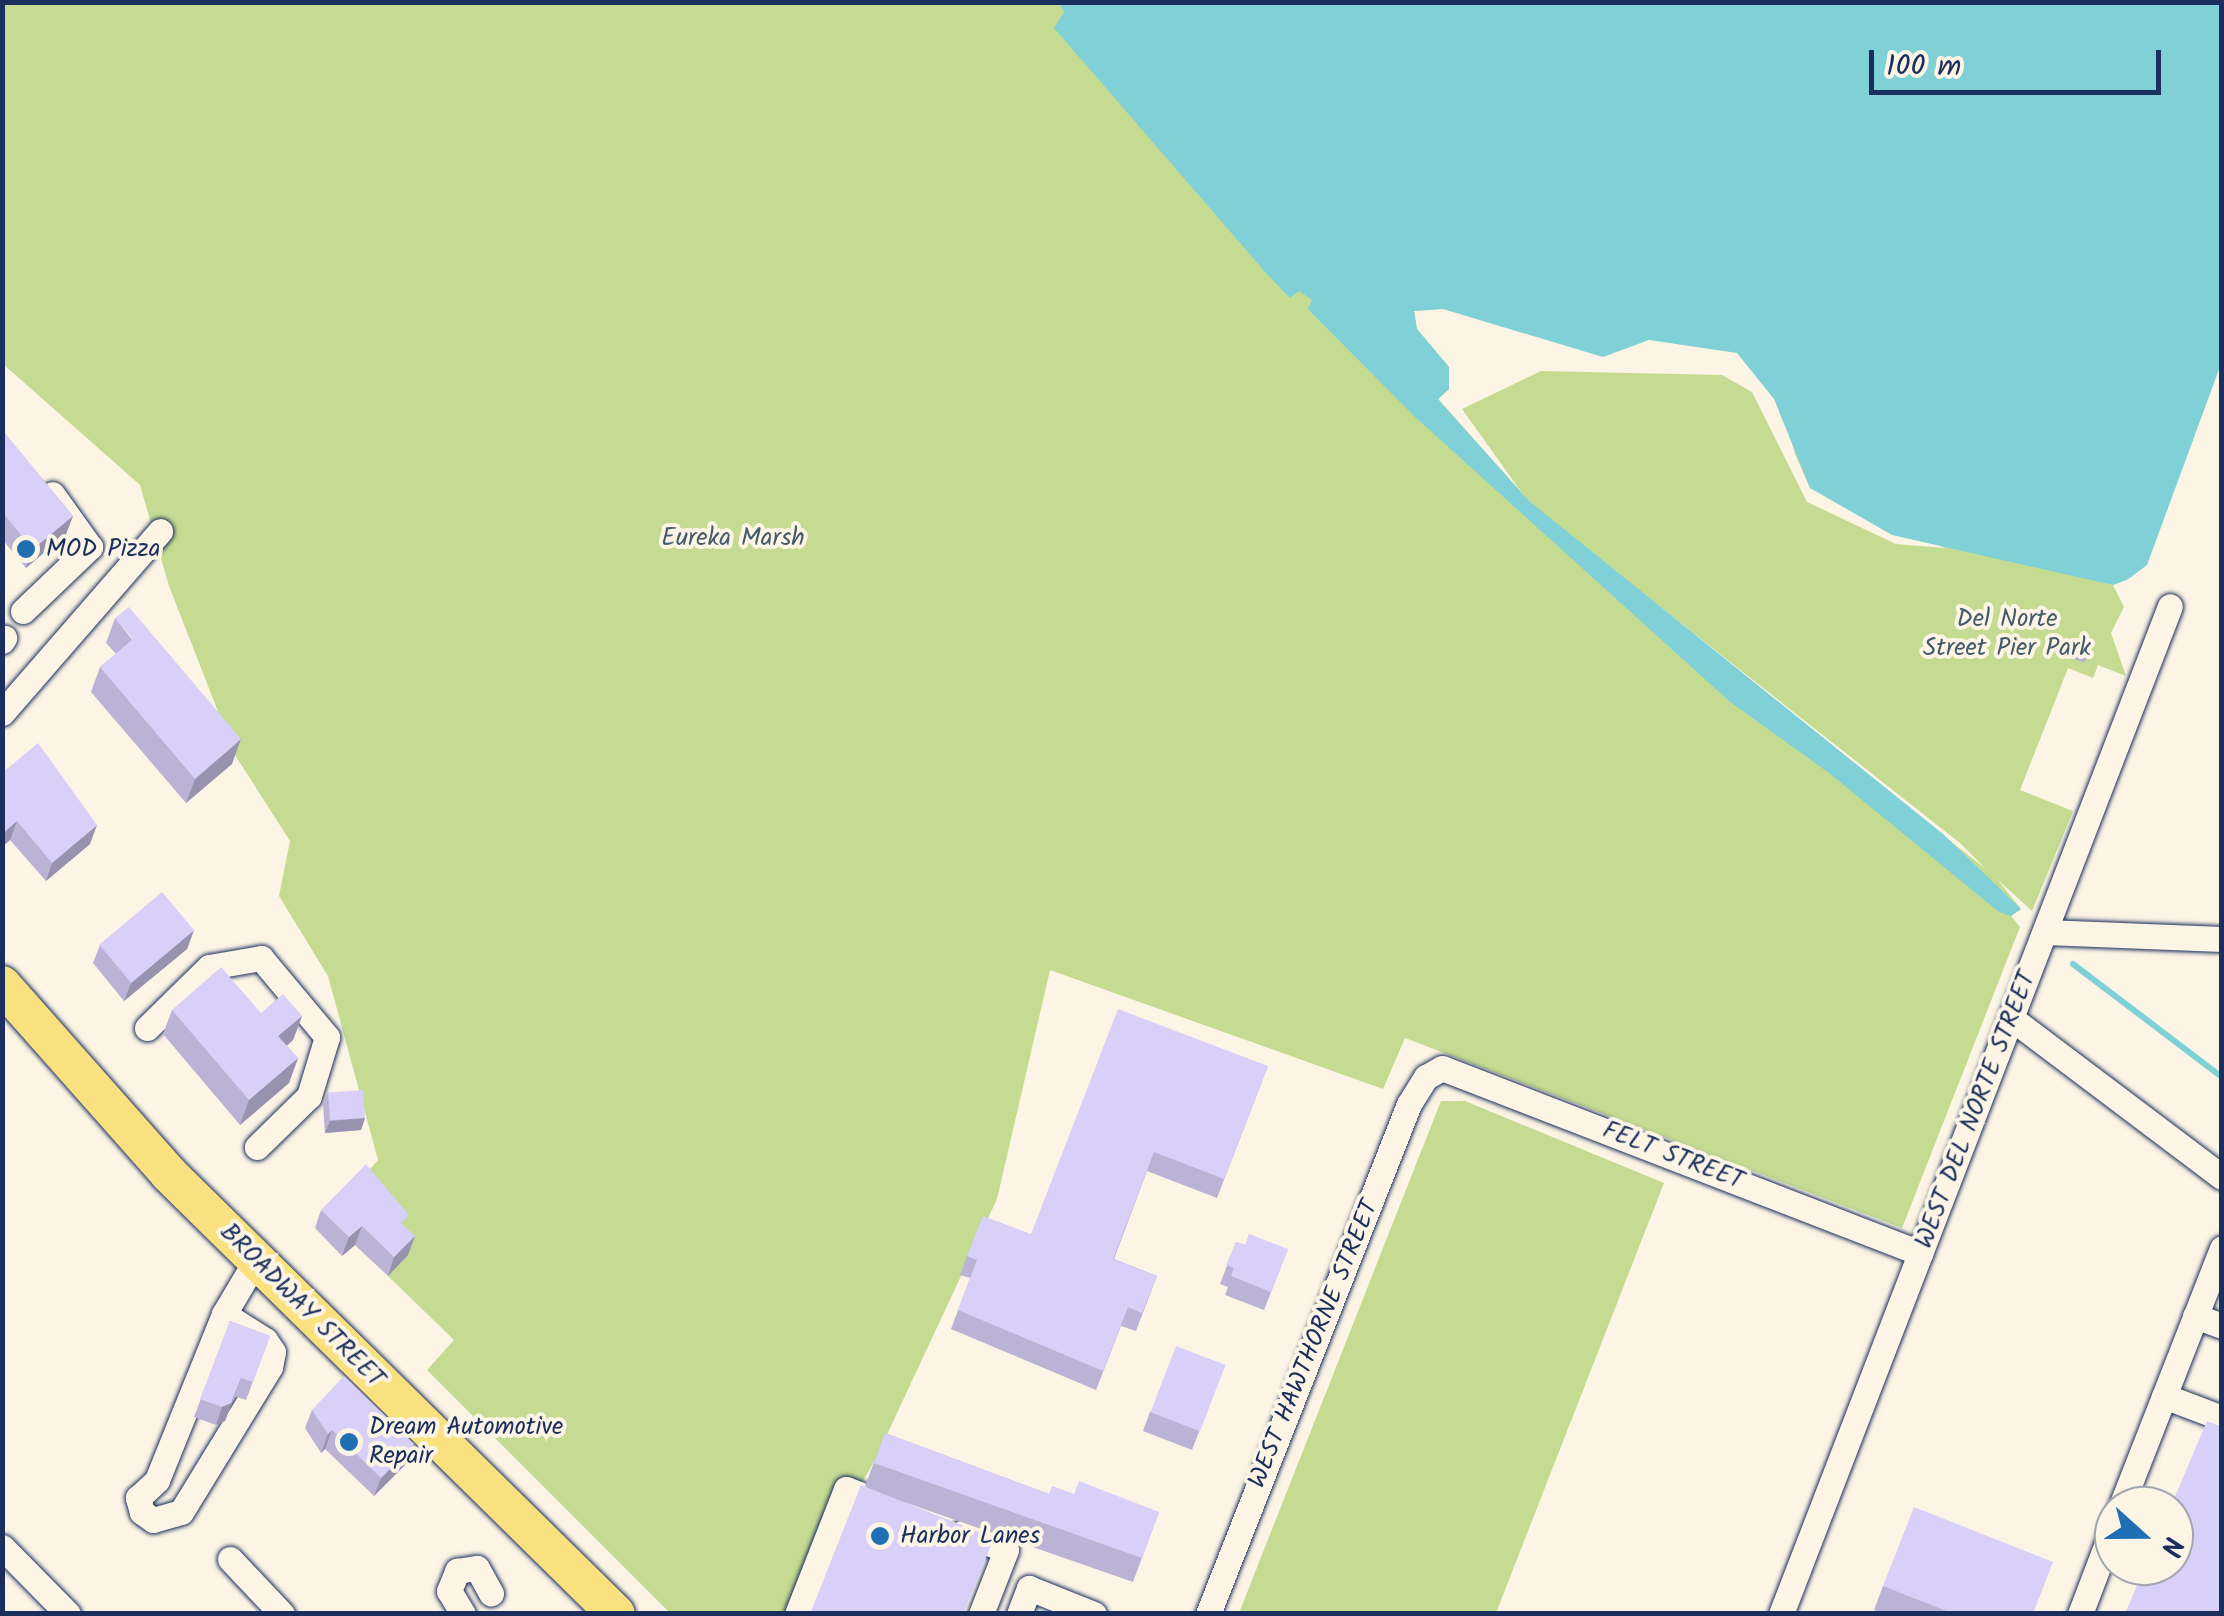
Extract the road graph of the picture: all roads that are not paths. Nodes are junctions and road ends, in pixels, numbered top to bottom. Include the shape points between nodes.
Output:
1 (39, 478) edge
2 (160, 531) dead end
3 (2170, 606) dead end
4 (23, 611) dead end
5 (2, 713) edge
6 (2045, 932) junction
7 (2222, 939) edge
8 (2, 986) edge
9 (2011, 1018) junction
10 (147, 1028) dead end
11 (1426, 1077) joint
12 (257, 1147) dead end
13 (2222, 1177) edge
14 (2222, 1248) edge
15 (1920, 1253) junction
16 (256, 1260) junction
17 (224, 1314) junction
18 (2194, 1316) junction
19 (2222, 1326) edge
20 (2164, 1396) junction
21 (2222, 1418) edge
22 (2129, 1486) edge
23 (2, 1547) edge
24 (230, 1560) dead end
25 (2094, 1577) edge
26 (491, 1593) dead end
27 (68, 1614) edge
28 (282, 1614) edge
29 (463, 1614) edge
30 (616, 1614) edge
31 (798, 1614) edge
32 (982, 1614) edge
33 (1019, 1614) edge
34 (1094, 1614) edge
35 (1208, 1614) edge
36 (1781, 1614) edge
37 (2080, 1614) edge

1 - 4 street via 90,547
2 - 5 street
3 - 6 street, WEST DEL NORTE STREET
6 - 7 street
6 - 9 street, WEST DEL NORTE STREET
8 - 16 highway, BROADWAY STREET via 100,1101
9 - 13 street
9 - 15 street, WEST DEL NORTE STREET
10 - 12 street via 209,967 262,958 327,1037 308,1096
11 - 15 street, FELT STREET via 1442,1068 1462,1073
11 - 35 street, WEST HAWTHORNE STREET
14 - 18 street
15 - 36 street, WEST DEL NORTE STREET
16 - 17 street
16 - 30 highway, BROADWAY STREET
17 - 17 street via 156,1480 138,1498 153,1520 181,1512 270,1368 273,1352 265,1340
18 - 19 street
18 - 20 street
20 - 21 street
20 - 22 street
23 - 27 street
24 - 28 street
25 - 37 street
26 - 29 street via 477,1568 457,1571 449,1591
31 - 32 street via 846,1489 1006,1550
33 - 34 street via 1029,1588

